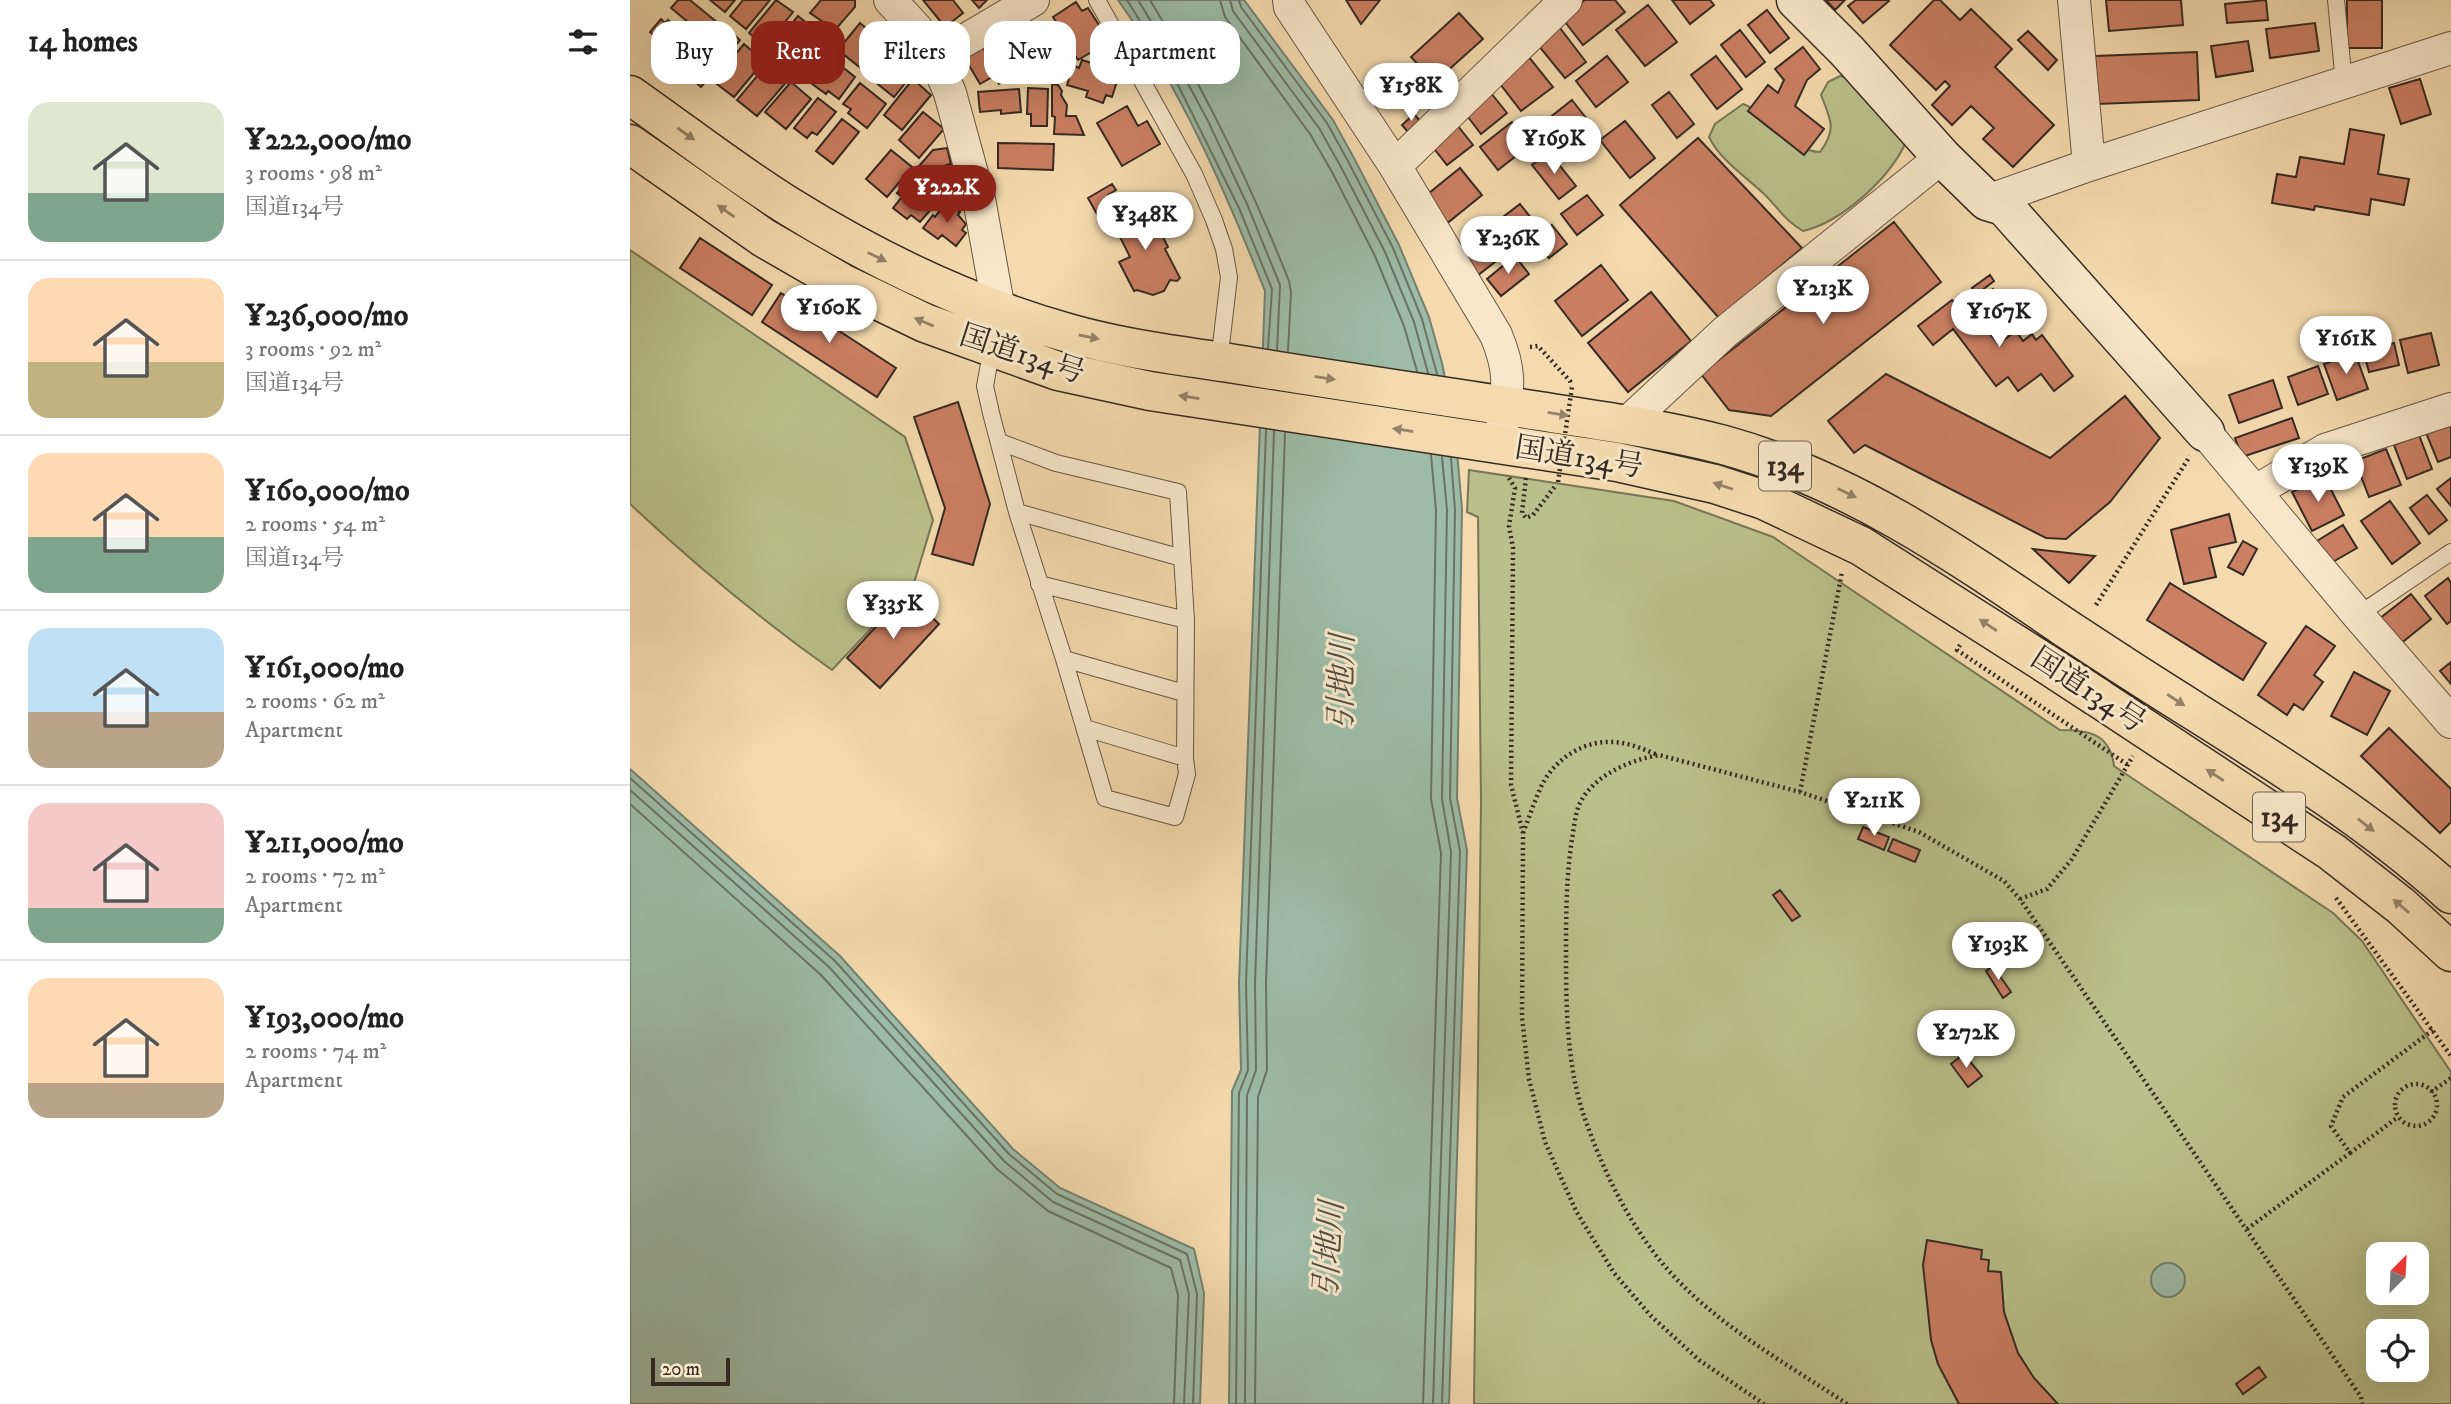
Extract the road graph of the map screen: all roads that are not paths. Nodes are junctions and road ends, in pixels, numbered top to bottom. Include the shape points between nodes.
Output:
1 (890, 0) edge
2 (1033, 0) edge
3 (1097, 0) edge
4 (1289, 0) edge
5 (1566, 0) edge
6 (1796, 0) edge
7 (2074, 0) edge
8 (2336, 0) edge
9 (910, 21) edge
10 (970, 37) edge
11 (2451, 48) edge
12 (2344, 83) junction
13 (946, 84) edge
14 (630, 95) edge
15 (630, 144) edge
16 (1942, 157) junction
17 (2089, 165) junction
18 (1395, 166) junction
19 (1987, 201) junction
20 (999, 310) junction
21 (992, 348) junction
22 (1219, 362) junction
23 (1505, 406) junction
24 (2451, 409) edge
25 (1625, 425) junction
26 (2205, 432) joint
27 (1000, 442) junction
28 (1501, 456) junction
29 (2256, 491) junction
30 (1017, 512) junction
31 (2451, 552) edge
32 (1182, 558) junction
33 (1039, 584) junction
34 (2358, 615) junction
35 (1186, 620) junction
36 (1064, 659) junction
37 (1184, 693) junction
38 (2451, 722) edge
39 (1085, 728) junction
40 (1185, 758) junction
41 (2451, 894) edge
42 (2447, 939) edge

1 - 9 street
2 - 10 street
3 - 22 lane via 1194,174 1218,230 1229,277
4 - 18 street
5 - 18 street
6 - 16 street
7 - 17 street
8 - 12 lane
11 - 12 street
12 - 17 street
13 - 20 street via 979,200
14 -> 20 highway, 国道134号 / 134 via 787,205 862,250
21 -> 15 highway, 国道134号 / 134 via 925,323 842,283 764,238
16 - 19 street
16 - 25 street via 1726,332
17 - 19 street
18 - 23 street via 1496,335 1508,371
19 - 26 street via 2004,206
20 -> 22 highway, 国道134号 / 134 via 1069,333
21 - 27 lane via 985,386
28 -> 21 highway, 国道134号 / 134 via 1150,391 1058,371
22 -> 23 highway, 国道134号 / 134
23 -> 25 highway, 国道134号 / 134
23 - 28 street
24 - 29 street via 2325,450
25 -> 41 highway, 国道134号 / 134, bridge via 1725,445 1825,482 1878,508 2356,817
26 - 29 street
27 - 30 lane
27 - 32 lane via 1056,463 1178,492
42 -> 28 highway, 国道134号 / 134, bridge via 2332,852 1861,545 1764,500 1716,484 1654,470
29 - 34 street
30 - 32 lane
30 - 33 lane
31 - 34 lane
32 - 35 lane
33 - 35 lane
33 - 36 lane
34 - 38 street
35 - 37 lane
36 - 37 lane
36 - 39 lane
37 - 40 lane
39 - 40 lane
39 - 40 lane via 1105,798 1175,817 1187,774

